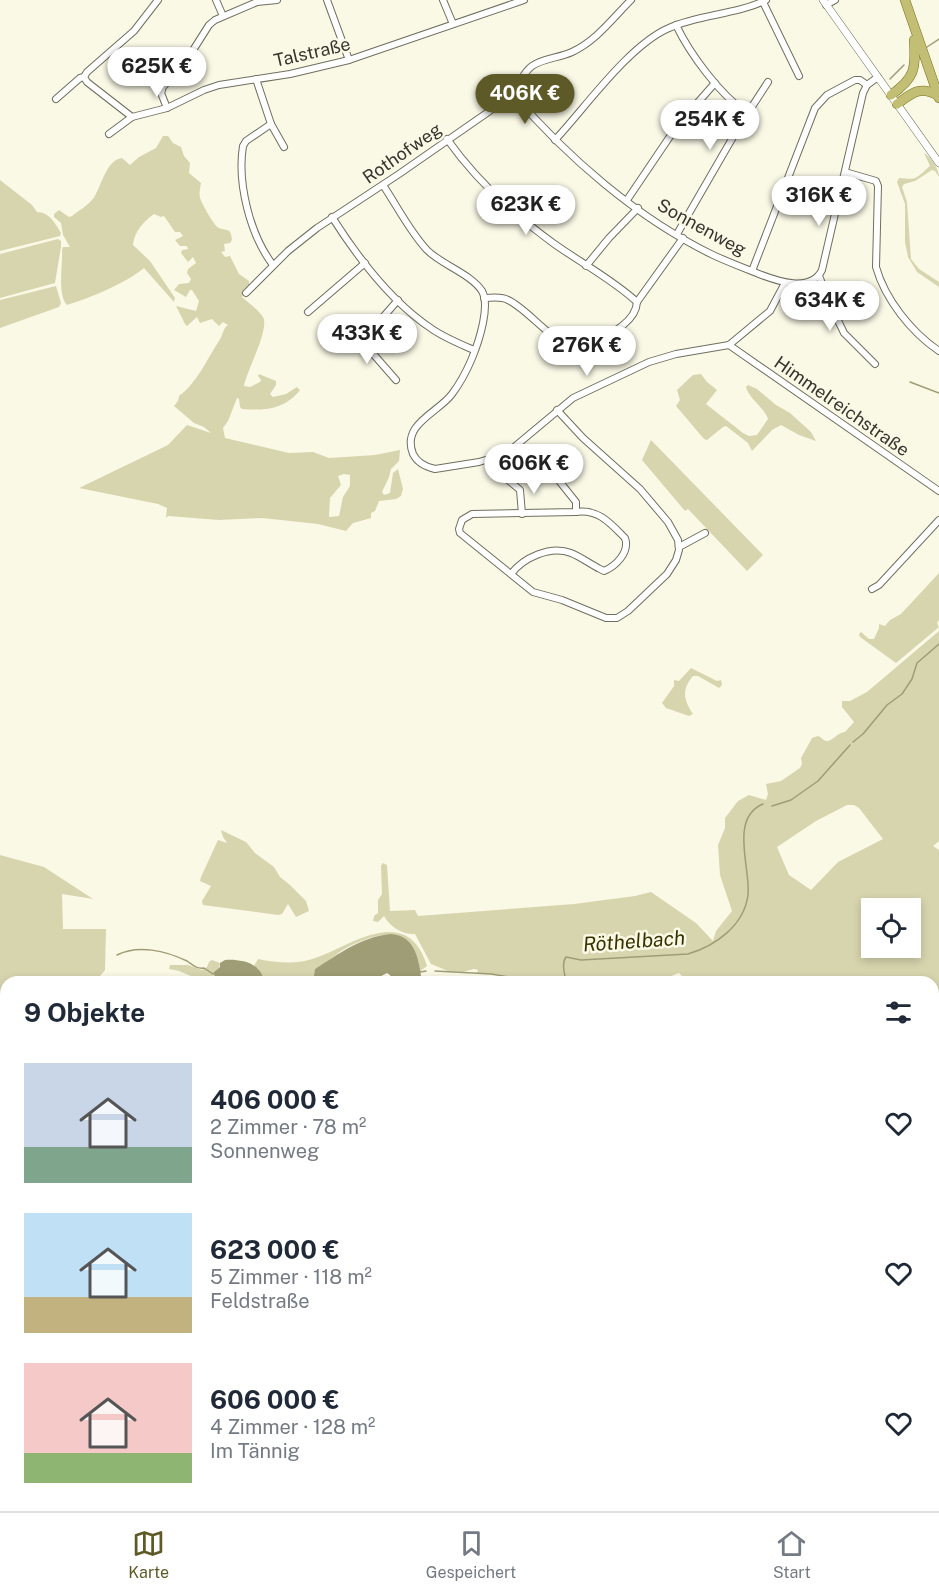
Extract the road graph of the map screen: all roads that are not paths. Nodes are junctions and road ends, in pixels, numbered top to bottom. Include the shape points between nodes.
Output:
1 (158, 0) edge
2 (216, 0) edge
3 (277, 0) edge
4 (327, 0) edge
5 (443, 0) edge
6 (524, 0) edge
7 (631, 0) edge
8 (835, 0) edge
9 (905, 0) edge
10 (764, 1) edge
11 (825, 2) edge
12 (223, 16) junction
13 (453, 24) junction
14 (676, 25) junction
15 (917, 49) junction
16 (349, 60) junction
17 (799, 76) dead end
18 (84, 77) junction
19 (878, 77) junction
20 (256, 80) junction
21 (768, 82) dead end
22 (715, 83) junction
23 (867, 85) junction
24 (513, 93) junction
25 (891, 95) junction
26 (938, 97) edge
27 (56, 99) dead end
28 (897, 104) junction
29 (167, 108) junction
30 (747, 113) junction
31 (132, 117) junction
32 (271, 123) junction
33 (109, 134) dead end
34 (447, 139) junction
35 (555, 140) junction
36 (284, 147) dead end
37 (939, 163) edge
38 (845, 172) junction
39 (383, 185) junction
40 (627, 200) junction
41 (638, 208) junction
42 (332, 217) junction
43 (680, 236) junction
44 (365, 263) junction
45 (273, 265) junction
46 (586, 266) junction
47 (752, 271) junction
48 (819, 276) junction
49 (785, 283) junction
50 (246, 293) dead end
51 (484, 298) junction
52 (398, 300) junction
53 (637, 302) junction
54 (308, 312) dead end
55 (729, 345) junction
56 (474, 350) junction
57 (939, 351) edge
58 (875, 364) dead end
59 (396, 380) dead end
60 (557, 410) junction
61 (493, 459) junction
62 (560, 482) dead end
63 (939, 491) edge
64 (576, 512) junction
65 (522, 514) junction
66 (939, 520) edge
67 (705, 533) dead end
68 (679, 547) junction
69 (511, 574) junction
70 (872, 589) dead end

1 - 18 street via 143,22
2 - 12 street
3 - 12 street via 257,2
4 - 16 street
5 - 13 street
6 - 13 street, Talstraße
7 - 24 street, Rothofweg via 588,44 534,64
8 - 11 street
9 - 15 main road
10 - 14 street
10 - 17 street
11 - 19 street
12 - 29 street via 209,25 163,87 161,93
13 - 16 street, Talstraße
14 - 22 street
14 - 35 street via 654,36 634,53
15 - 25 main road via 909,80
15 - 26 main road
16 - 20 street, Talstraße
18 - 27 street
18 - 31 street
19 - 23 street
19 - 25 street
20 - 29 street, Talstraße via 219,85
20 - 32 street
21 - 30 street
22 - 30 street
22 - 40 street via 666,141
23 - 38 street
23 - 47 street via 858,79 827,95 814,108
24 - 34 street, Rothofweg
24 - 35 street, Sonnenweg
25 - 28 street
26 - 28 main road via 931,91 920,90
28 - 37 street
29 - 31 street, Talstraße
30 - 43 street
31 - 33 street, Talstraße
32 - 36 street
32 - 45 street via 245,142 242,151 250,219
34 - 39 street, Rothofweg
34 - 46 street via 495,195
35 - 40 street, Sonnenweg
38 - 48 street
38 - 57 street via 876,181 876,267 880,280 891,302
39 - 42 street, Rothofweg
39 - 51 street via 426,249 477,285
40 - 41 street, Sonnenweg
41 - 43 street, Sonnenweg
41 - 46 street, Sonnenweg
42 - 44 street
42 - 45 street, Rothofweg
43 - 47 street, Sonnenweg via 710,254
43 - 53 street
44 - 52 street
44 - 54 street
45 - 50 street, Rothofweg
46 - 53 street
47 - 49 street, Sonnenweg
48 - 49 street
48 - 58 street via 844,333
49 - 55 street via 770,310
51 - 53 street via 508,300 559,340 576,347 613,334 636,310
51 - 56 street via 484,322
52 - 56 street via 431,328
52 - 59 street via 364,339
55 - 60 street via 649,362 573,398
55 - 63 street, Himmelreichstraße
56 - 61 street via 451,395 418,423 411,446 419,461 435,469
60 - 61 street via 513,448
60 - 68 street via 649,499 668,522
61 - 65 street via 500,473 520,490
62 - 64 street via 576,502
64 - 65 street
64 - 69 street via 600,515 625,538 626,550 611,567 604,571 561,551 532,556
65 - 69 street via 472,514 463,518 460,525 463,536
66 - 70 street
67 - 68 street
68 - 69 street via 667,574 614,619 537,594

